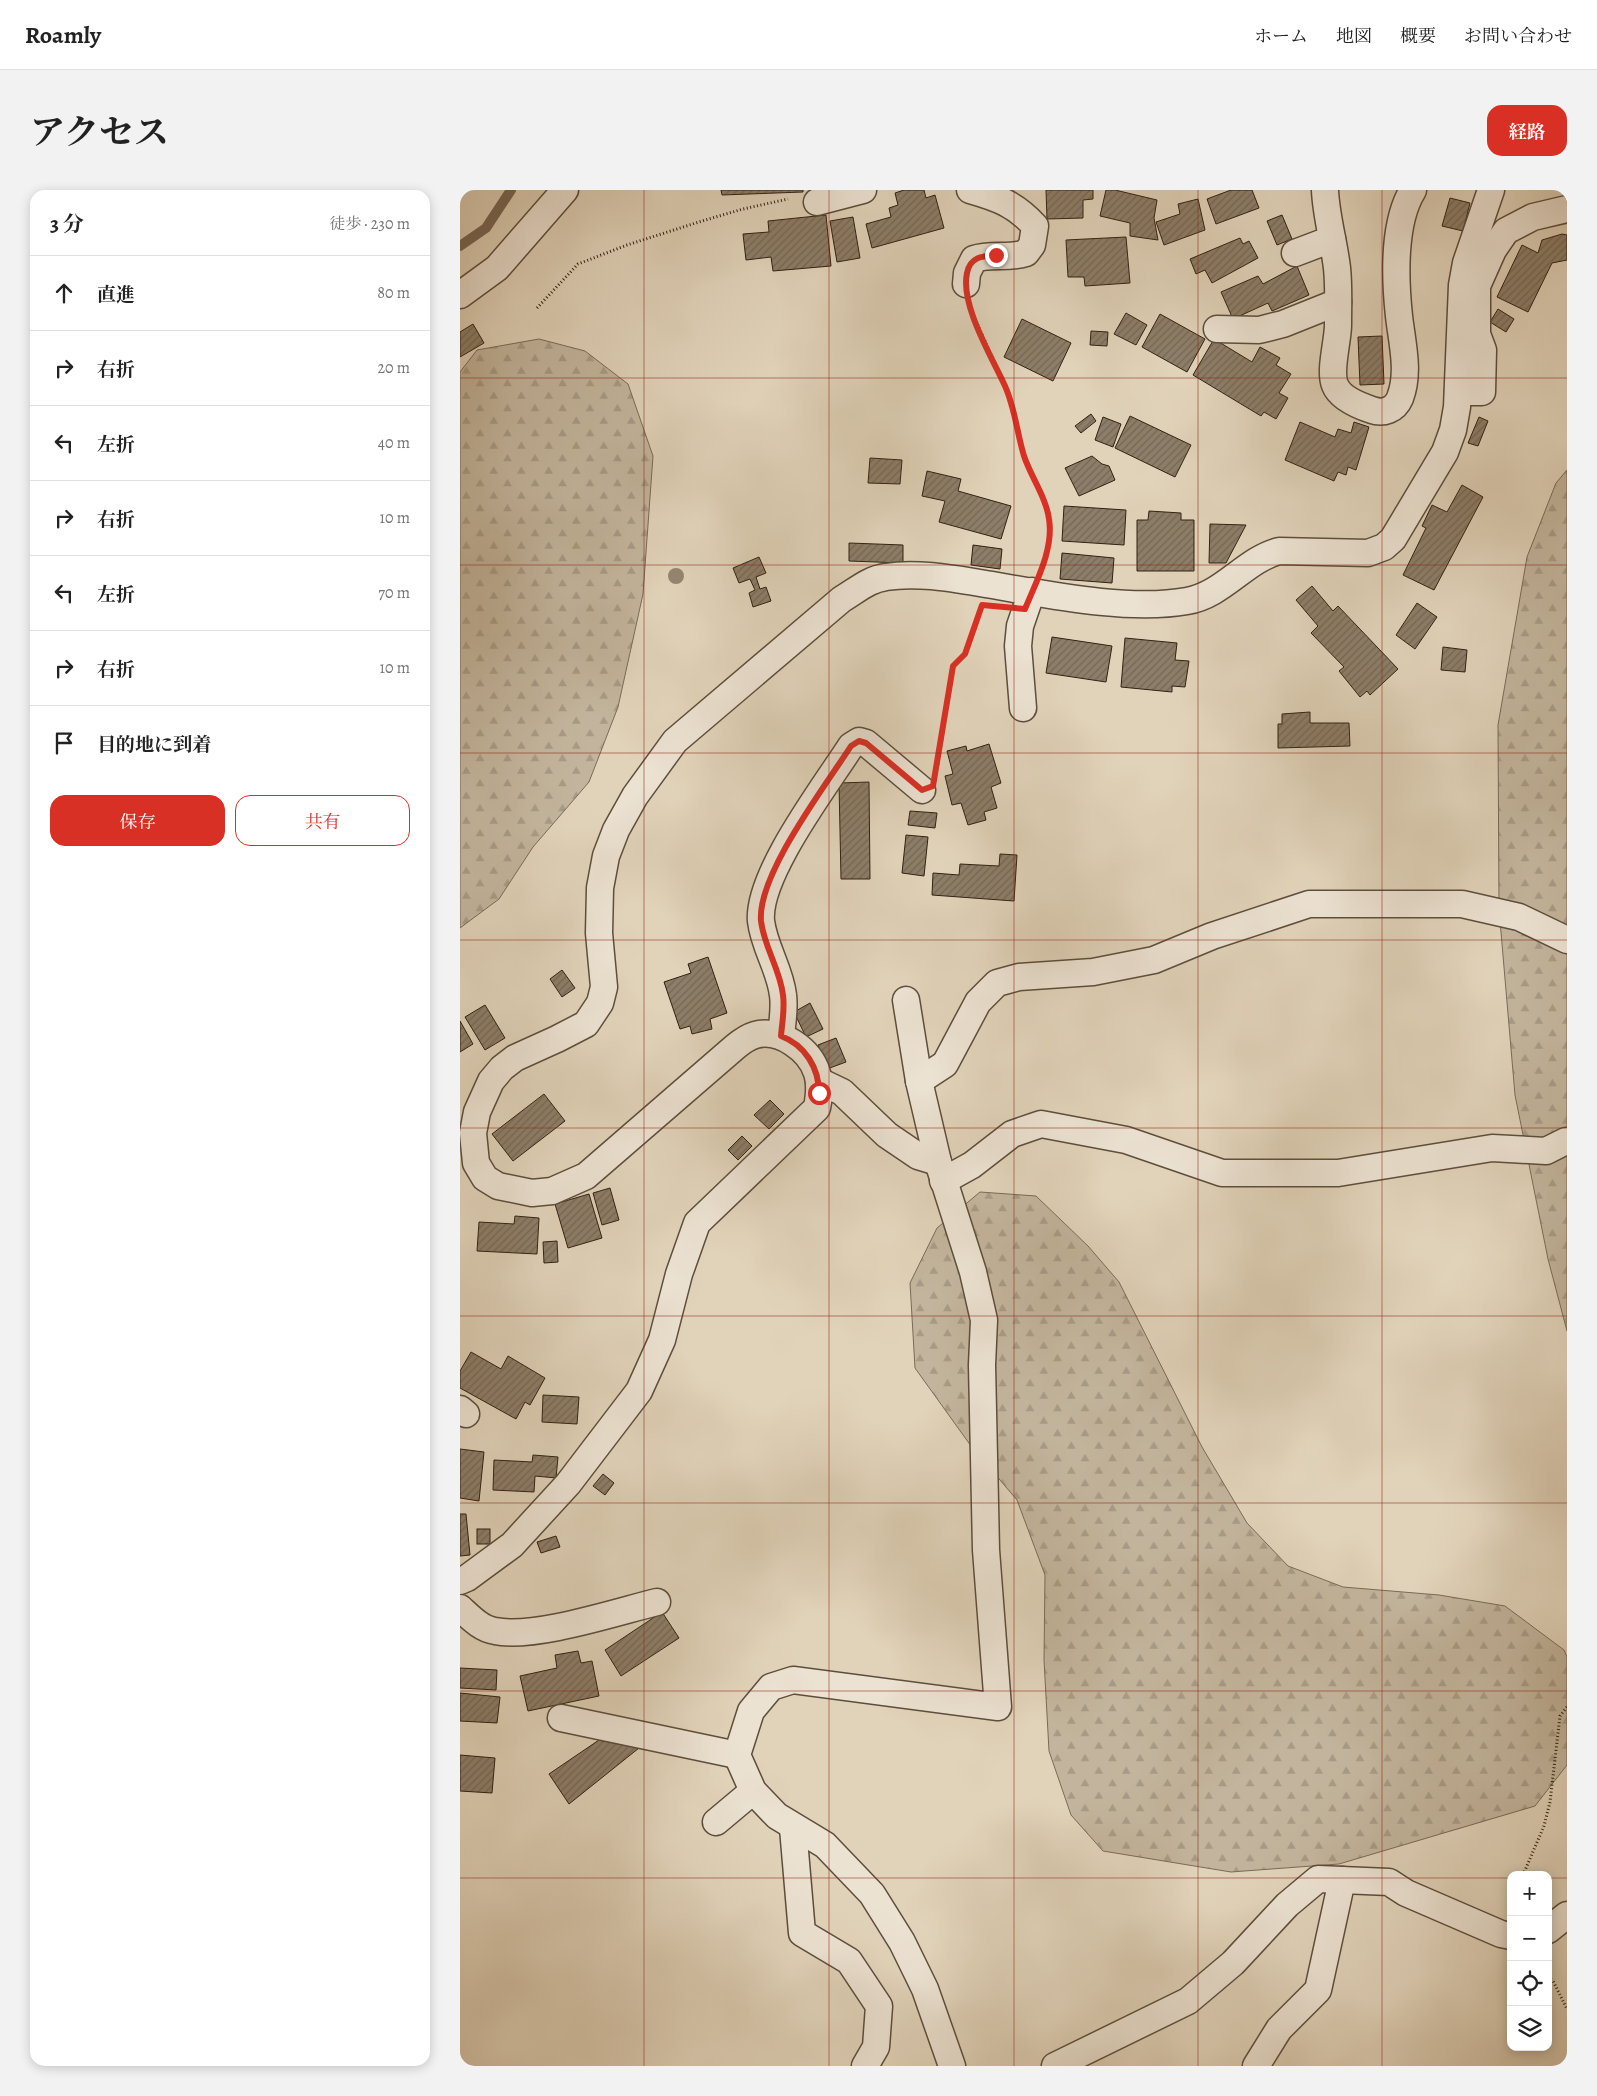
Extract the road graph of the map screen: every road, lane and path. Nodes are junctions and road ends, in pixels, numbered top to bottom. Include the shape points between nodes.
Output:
1 (565, 190) edge
2 (863, 190) edge
3 (970, 190) edge
4 (1325, 190) edge
5 (1413, 190) edge
6 (1491, 190) edge
7 (807, 199) joint
8 (1567, 209) edge
9 (1332, 239) junction
10 (1295, 253) dead end
11 (966, 284) joint
12 (460, 295) edge
13 (1338, 302) junction
14 (537, 308) dead end
15 (1217, 329) dead end
16 (1458, 392) junction
17 (1029, 600) junction
18 (1023, 708) dead end
19 (922, 790) joint
20 (1567, 940) edge
21 (906, 1000) dead end
22 (781, 1036) junction
23 (819, 1081) junction
24 (919, 1081) junction
25 (1566, 1141) edge
26 (468, 1168) edge
27 (941, 1172) junction
28 (460, 1581) edge
29 (657, 1602) dead end
30 (460, 1608) edge
31 (1567, 1706) edge
32 (561, 1718) dead end
33 (738, 1755) junction
34 (753, 1791) junction
35 (716, 1822) dead end
36 (794, 1828) junction
37 (1525, 1871) edge
38 (1342, 1880) junction
39 (1567, 1915) edge
40 (1552, 1927) edge
41 (1507, 1935) edge
42 (1552, 1980) edge
43 (1567, 2009) edge
44 (865, 2066) edge
45 (952, 2066) edge
46 (1055, 2066) edge
47 (1256, 2066) edge

1 - 12 street via 497,268
2 - 7 street
3 - 11 street via 1019,210 1035,226 1035,236 1026,253 974,259 966,273
4 - 9 street
5 - 13 street via 1403,212 1398,261 1404,379 1400,398 1387,411 1374,411 1352,402 1335,386
6 - 16 street via 1466,263 1462,285
7 - 14 path via 718,216 578,264
8 - 16 street via 1533,217 1506,231 1493,250 1477,286 1477,334 1483,350 1482,392
9 - 10 street
9 - 13 street
11 - 17 path via 971,310 1006,388 1025,457 1048,513 1050,537
13 - 15 street via 1259,330
16 - 17 street via 1453,430 1445,452 1397,532 1384,547 1368,553 1279,551 1265,555 1210,593 1188,601
17 - 18 street via 1020,626 1018,646
17 - 19 path via 982,605 965,654 953,666 933,786
17 - 26 street via 957,579 900,575 868,583 816,620 675,741 635,796 606,856 600,888 599,933 604,987 600,1003 586,1024 515,1058 491,1081 477,1112
19 - 22 street via 866,743 859,741 851,746 800,824 771,877 761,920 783,993
20 - 24 street via 1519,916 1462,904 1309,904 1212,936 1154,960 1093,972 1019,977 997,983 978,1002 945,1064
21 - 24 street
22 - 23 street via 804,1052 817,1071
22 - 26 street via 756,1035 743,1040 586,1176 552,1191 532,1194 498,1186
23 - 27 street via 842,1092 887,1135
23 - 28 street via 817,1108 697,1223 662,1340 639,1391 568,1484 512,1545
24 - 27 street
25 - 27 street via 1546,1151 1492,1148 1338,1173 1222,1172 1126,1140 1041,1124 1012,1134 972,1165
27 - 33 street via 984,1320 986,1550 998,1707 793,1680 771,1687 752,1711
29 - 30 street via 568,1624 516,1632 493,1631 477,1623
31 - 37 path via 1560,1716 1544,1826
32 - 33 street
33 - 34 street
34 - 35 street
34 - 36 street
36 - 44 street via 802,1933 849,1961 879,2006 876,2047
36 - 45 street via 825,1845 872,1894 902,1942 921,1982
38 - 41 street via 1389,1882 1406,1893
38 - 46 street via 1318,1879 1287,1905 1234,1963 1188,2001
38 - 47 street via 1318,1990 1279,2029
39 - 40 street
42 - 43 path

